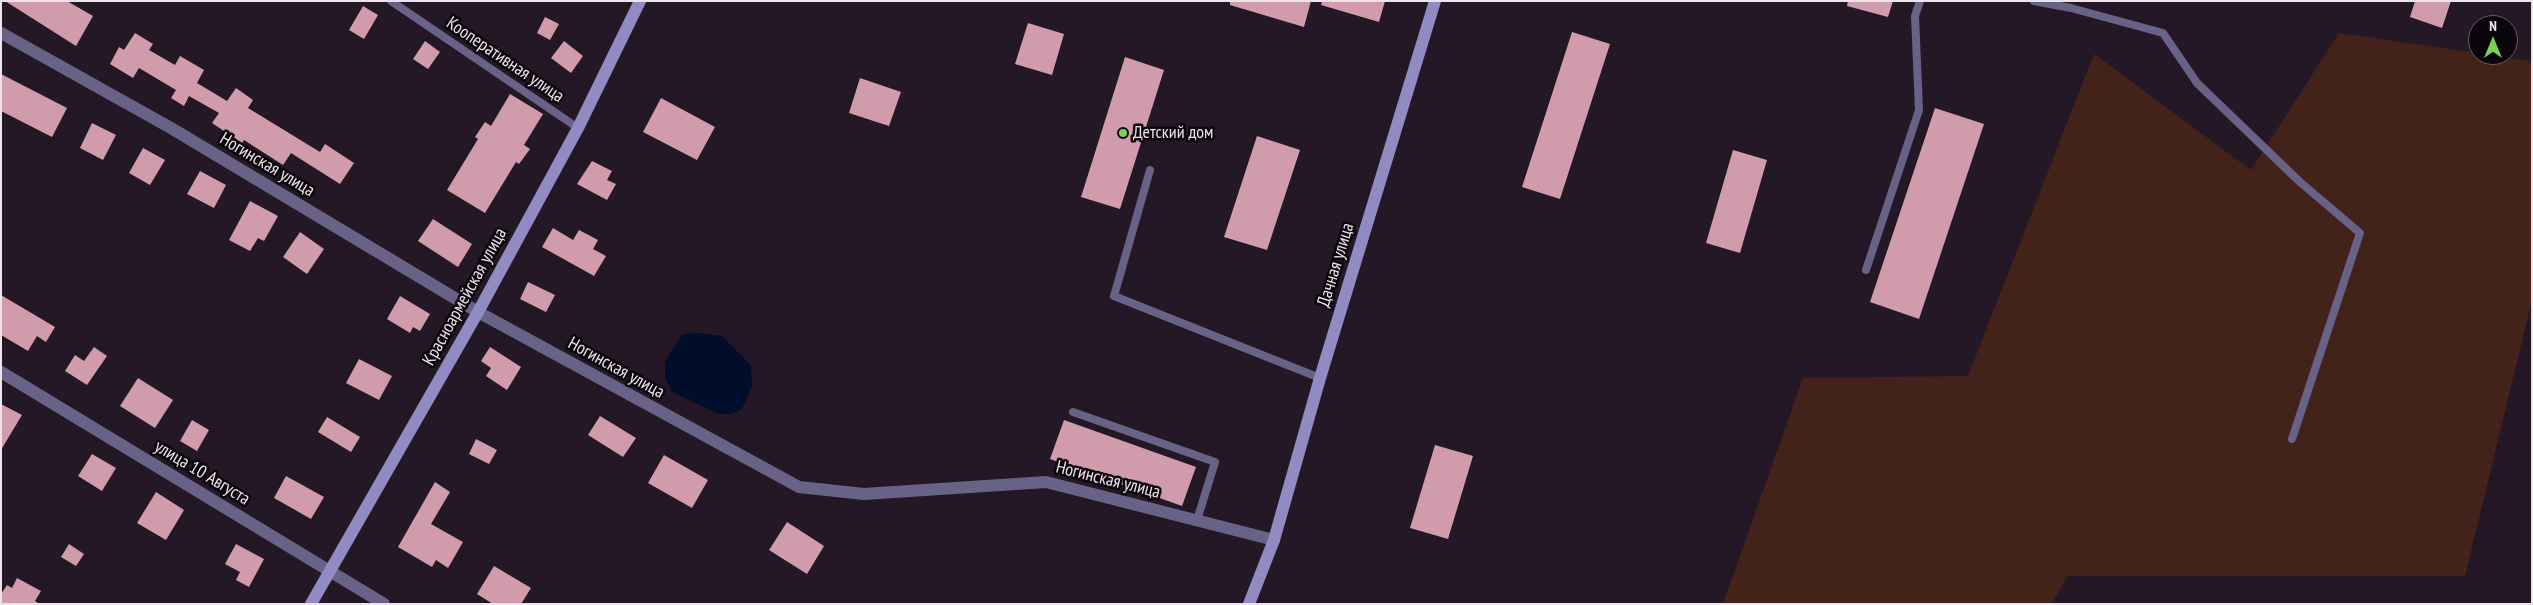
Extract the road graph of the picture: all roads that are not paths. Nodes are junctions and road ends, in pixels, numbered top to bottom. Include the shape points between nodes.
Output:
1 (391, 1) edge
2 (640, 1) edge
3 (1435, 1) edge
4 (1920, 1) edge
5 (2034, 1) edge
6 (1, 34) edge
7 (578, 128) junction
8 (1150, 170) dead end
9 (1866, 270) dead end
10 (478, 312) junction
11 (1, 372) edge
12 (1320, 378) junction
13 (1073, 412) dead end
14 (2292, 439) dead end
15 (1197, 520) junction
16 (1274, 540) junction
17 (330, 572) junction
18 (311, 604) edge
19 (384, 604) edge
20 (1249, 604) edge

1 - 7 lane, Кооперативная улица
2 - 7 main road, Красноармейская улица
3 - 12 main road, Дачная улица
4 - 9 lane via 1915,16 1919,110
5 - 14 lane via 2164,33 2197,83 2300,182 2360,234
6 - 10 street, Ногинская улица via 171,128
7 - 10 main road, Красноармейская улица
8 - 12 lane via 1114,296
10 - 15 street, Ногинская улица via 799,487 864,494 1046,482
10 - 17 main road, Красноармейская улица
11 - 17 street, улица 10 Августа
12 - 16 main road, Дачная улица
13 - 15 lane via 1215,462
15 - 16 street, Ногинская улица
16 - 20 main road, Дачная улица
17 - 18 main road, Красноармейская улица
17 - 19 street, улица 10 Августа

